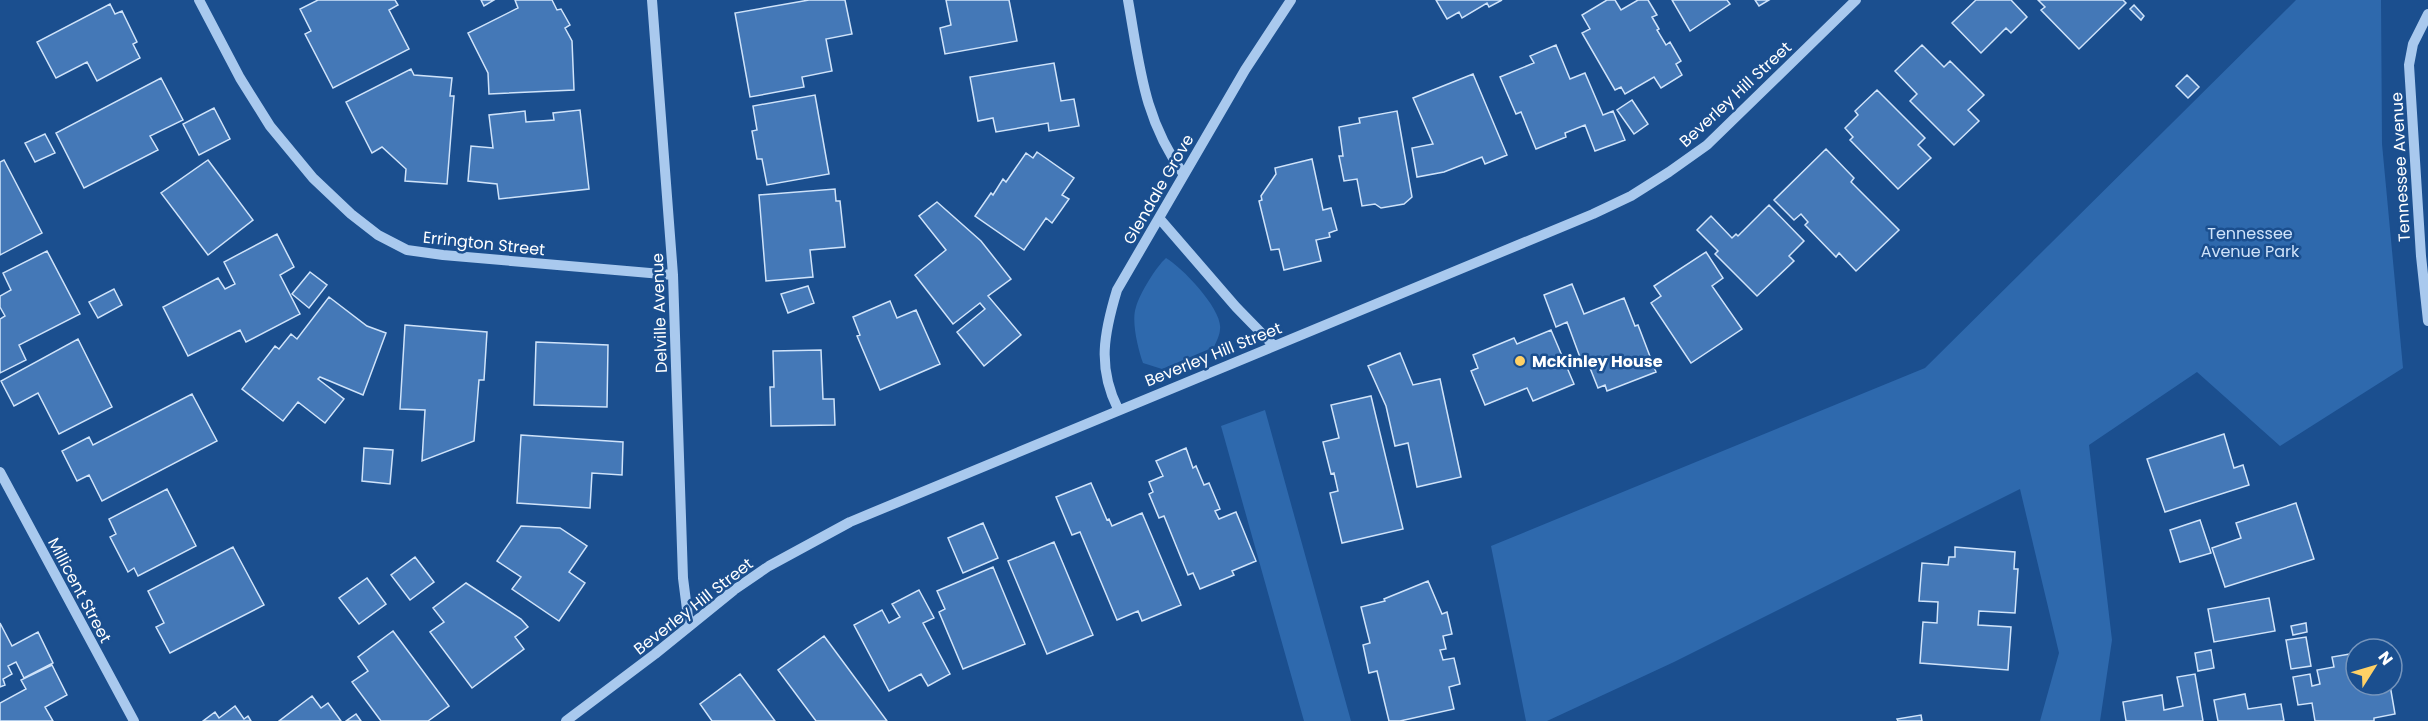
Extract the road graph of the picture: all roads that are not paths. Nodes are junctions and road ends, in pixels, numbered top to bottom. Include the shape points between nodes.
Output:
1 (199, 0) edge
2 (652, 0) edge
3 (1128, 0) edge
4 (1291, 0) edge
5 (1856, 0) edge
6 (2428, 14) edge
7 (1184, 175) junction
8 (1159, 218) junction
9 (673, 275) junction
10 (2428, 321) edge
11 (1274, 346) junction
12 (1118, 409) junction
13 (0, 472) edge
14 (689, 625) junction
15 (134, 721) edge
16 (566, 721) edge

1 - 9 street, Errington Street via 270,126 313,178 378,235 407,250
2 - 9 street, Delville Avenue
3 - 7 street via 1151,115
4 - 7 street, Glendale Grove
5 - 11 street, Beverley Hill Street via 1707,145 1631,196
6 - 10 street, Tennessee Avenue via 2413,44 2409,64
7 - 8 street, Glendale Grove
8 - 11 street
8 - 12 street, Glendale Grove via 1117,290 1107,323 1104,371
9 - 14 street, Delville Avenue via 683,578
11 - 12 street, Beverley Hill Street
12 - 14 street, Beverley Hill Street via 850,522 769,566
13 - 15 street, Millicent Street
14 - 16 street, Beverley Hill Street

